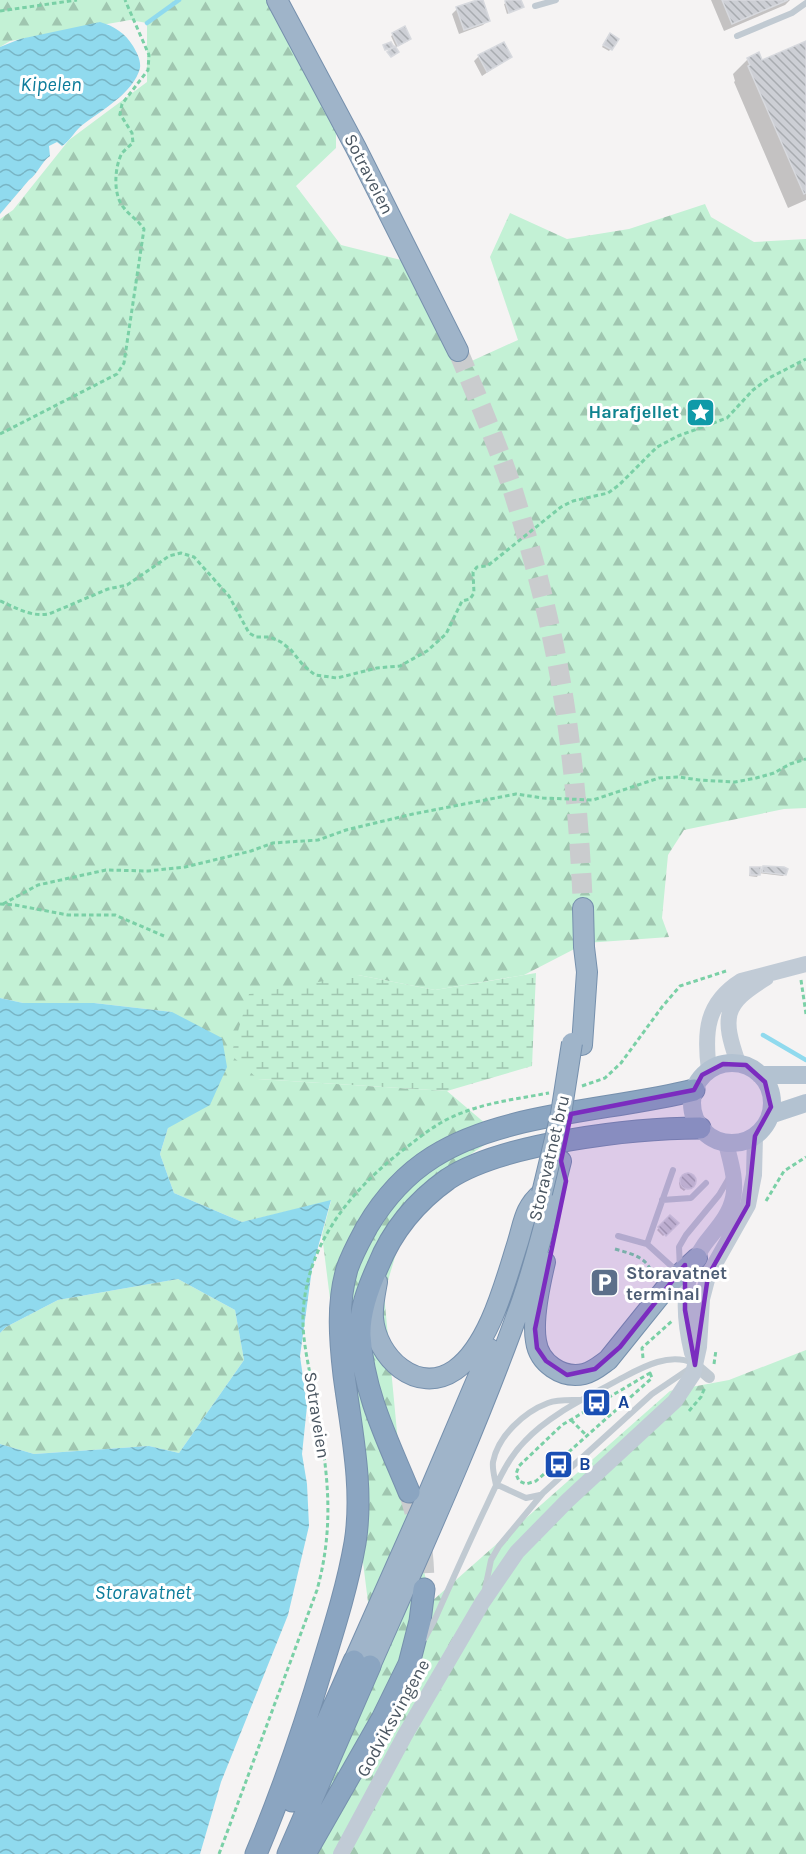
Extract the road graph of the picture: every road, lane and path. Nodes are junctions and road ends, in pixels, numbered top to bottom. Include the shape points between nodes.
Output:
1 (77, 0) edge
2 (125, 0) edge
3 (277, 0) edge
4 (556, 0) edge
5 (806, 3) edge
6 (535, 6) dead end
7 (0, 11) edge
8 (737, 36) dead end
9 (458, 351) tunnel mouth
10 (806, 358) edge
11 (0, 434) edge
12 (0, 601) edge
13 (806, 759) edge
14 (2, 904) edge
15 (583, 908) tunnel mouth
16 (164, 936) dead end
17 (727, 971) dead end
18 (803, 972) edge
19 (776, 973) junction
20 (806, 1009) edge
21 (806, 1014) edge
22 (577, 1044) junction
23 (738, 1063) junction
24 (709, 1070) junction
25 (760, 1075) junction
26 (806, 1075) edge
27 (592, 1083) dead end
28 (694, 1090) junction
29 (548, 1093) dead end
30 (806, 1103) edge
31 (770, 1116) junction
32 (700, 1128) junction
33 (755, 1136) junction
34 (726, 1143) junction
35 (806, 1157) edge
36 (673, 1170) dead end
37 (732, 1172) junction
38 (706, 1183) dead end
39 (662, 1200) junction
40 (764, 1203) dead end
41 (618, 1236) dead end
42 (647, 1245) junction
43 (615, 1249) dead end
44 (381, 1258) junction
45 (703, 1266) junction
46 (526, 1269) junction
47 (680, 1273) junction
48 (655, 1280) dead end
49 (651, 1306) junction
50 (674, 1320) dead end
51 (664, 1327) junction
52 (716, 1347) dead end
53 (641, 1353) dead end
54 (695, 1365) junction
55 (709, 1377) joint
56 (583, 1400) junction
57 (571, 1420) junction
58 (586, 1435) junction
59 (496, 1486) junction
60 (409, 1492) tunnel mouth
61 (543, 1493) junction
62 (424, 1589) tunnel mouth
63 (482, 1603) junction
64 (362, 1664) junction
65 (409, 1664) junction
66 (219, 1854) edge
67 (256, 1854) edge
68 (265, 1854) edge
69 (288, 1854) edge
70 (305, 1854) edge
71 (341, 1854) edge

1 - 7 path
2 - 11 path via 149,56 148,70 122,104 120,114 132,133 133,143 117,167 117,198 144,229 124,363 117,374
3 - 9 highway, Sotraveien
4 - 6 lane
5 - 8 lane
10 - 12 path via 753,390 728,418 657,447 619,486 561,507 487,566 477,567 472,572 474,593 470,600 462,601 446,634 427,651 400,666 337,678 315,675 281,642 249,633 229,596 194,557 182,553 169,556 127,585 49,614 24,612
13 - 14 path via 756,778 735,782 659,778 593,800 516,794 413,814 318,840 273,843 185,867 106,870 38,885
14 - 16 path via 68,915 115,915
15 - 22 highway
17 - 27 path via 681,986 621,1063 605,1078
18 - 19 main road
18 - 20 path
19 - 23 main road via 736,1000 730,1011 729,1038
19 - 24 main road via 741,981 716,1004 706,1036
20 - 21 path
22 - 46 highway, Storavatnet bru via 561,1161
22 - 46 highway, Storavatnet bru, bridge via 542,1193 530,1203
23 - 24 main road
23 - 25 main road
24 - 28 main road
25 - 26 main road
25 - 31 main road via 769,1089
28 - 32 main road via 692,1110
28 - 67 highway via 507,1126 452,1146 406,1178 364,1233 347,1269 340,1322 356,1468 355,1540 337,1617 302,1732
29 - 66 path, Sotraveien via 488,1105 432,1127 364,1183 332,1223 318,1248 307,1280 303,1316 326,1469 327,1545 317,1590
30 - 31 main road
31 - 33 main road
32 - 34 main road
32 - 44 highway via 593,1137 488,1160 431,1192 399,1226
33 - 34 main road
33 - 45 main road via 748,1205
34 - 37 main road
35 - 40 path via 784,1171
36 - 39 lane
37 - 45 main road via 733,1199
37 - 47 lane via 679,1247
38 - 39 lane via 691,1198
39 - 42 lane
41 - 42 lane
42 - 47 lane
43 - 48 path via 638,1255
44 - 46 highway via 372,1317 376,1332 388,1359 418,1378 431,1379 455,1370 472,1355
44 - 60 highway via 362,1312 363,1370
45 - 47 highway
45 - 54 main road via 688,1278 685,1301
46 - 49 highway via 538,1302 537,1348 556,1370 567,1375 584,1374 608,1360
46 - 64 highway via 504,1348 462,1456
47 - 49 highway
49 - 51 path
50 - 51 path
51 - 53 path
52 - 55 path
54 - 55 street
54 - 56 lane via 676,1360 653,1363
54 - 61 lane, Godviksvingene via 652,1394
54 - 63 main road, Godviksvingene via 675,1401 539,1528
56 - 59 lane via 537,1429 511,1458
56 - 59 lane via 550,1402 513,1426 493,1464
57 - 58 path
57 - 58 path via 519,1466 519,1481 536,1481
57 - 58 path via 650,1374 652,1378
59 - 61 lane via 526,1498
59 - 65 lane via 435,1619
61 - 63 lane, Godviksvingene via 490,1560
62 - 65 highway
63 - 71 main road, Godviksvingene
64 - 68 highway
64 - 69 highway
65 - 70 highway

